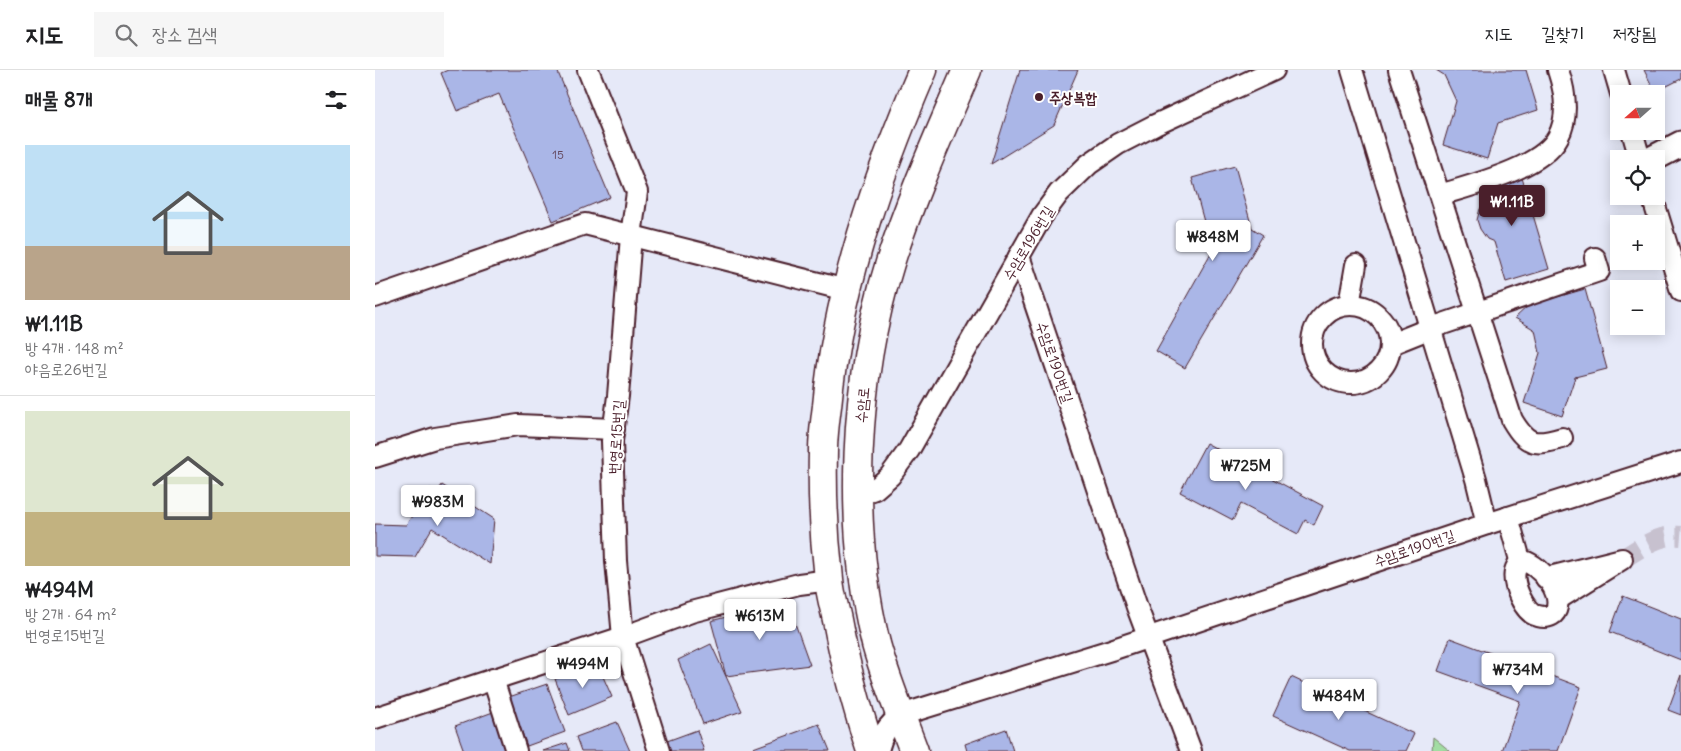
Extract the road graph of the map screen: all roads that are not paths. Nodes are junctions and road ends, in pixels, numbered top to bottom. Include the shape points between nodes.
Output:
1 (588, 70) edge
2 (923, 70) edge
3 (967, 70) edge
4 (1274, 70) edge
5 (1352, 70) edge
6 (1399, 70) edge
7 (1559, 70) edge
8 (1614, 70) edge
9 (1618, 85) edge
10 (1681, 144) edge
11 (1665, 152) edge
12 (1681, 164) edge
13 (1665, 172) edge
14 (1440, 195) junction
15 (1655, 205) edge
16 (631, 236) junction
17 (1019, 256) junction
18 (1595, 258) dead end
19 (1356, 265) dead end
20 (846, 290) junction
21 (1681, 291) edge
22 (375, 297) edge
23 (1349, 305) junction
24 (1478, 312) junction
25 (1431, 328) junction
26 (1391, 344) junction
27 (614, 429) junction
28 (1562, 438) dead end
29 (375, 457) edge
30 (1681, 462) edge
31 (859, 495) junction
32 (1508, 517) junction
33 (1487, 524) junction
34 (1520, 560) junction
35 (1546, 578) junction
36 (829, 580) junction
37 (1558, 599) junction
38 (623, 637) junction
39 (1149, 637) junction
40 (493, 679) junction
41 (901, 715) junction
42 (375, 718) edge
43 (516, 751) edge
44 (659, 751) edge
45 (871, 751) edge
46 (878, 751) edge
47 (913, 751) edge
48 (1191, 751) edge

1 - 16 street, 번영로15번길 via 637,192
2 - 20 main road via 875,191
3 - 31 main road, 수암로 via 913,198 890,264 864,383 858,443
4 - 17 street, 수암로196번길 via 1155,125 1089,164 1059,193
5 - 25 street
6 - 14 street
7 - 14 street via 1565,112 1558,138 1542,155 1513,171
8 - 9 street
10 - 11 street
12 - 13 street
14 - 24 street
15 - 21 street
16 - 20 street
16 - 22 street via 585,224
16 - 27 street, 번영로15번길
17 - 31 street, 수암로196번길 via 909,450 890,476 875,489
17 - 39 street, 수암로190번길
18 - 24 street via 1599,271
19 - 23 street
20 - 36 main road via 829,381 823,449
23 - 26 street via 1362,306 1383,320
23 - 26 street via 1325,314 1312,337 1312,350 1324,373 1347,384 1372,378 1382,369
24 - 25 street
24 - 28 street via 1512,420 1522,436 1533,442
25 - 26 street
25 - 33 street
27 - 29 street via 518,425 435,438
27 - 38 street, 번영로15번길 via 616,561
30 - 32 street, 수암로190번길
31 - 41 main road, 수암로 via 866,590 877,644
32 - 33 street, 수암로190번길
32 - 34 street
33 - 39 street, 수암로190번길
34 - 35 street via 1528,561
34 - 37 street via 1515,570 1516,583 1527,608 1535,616 1548,616 1557,609
35 - 37 street
35 - 37 street via 1622,559
36 - 38 street via 799,584 691,612
36 - 45 main road via 843,653
38 - 40 street
38 - 44 street, 번영로15번길
39 - 41 street, 수암로190번길
39 - 48 street
40 - 42 street
40 - 43 street
41 - 46 street, 수암로190번길 via 881,736
41 - 47 main road, 수암로

